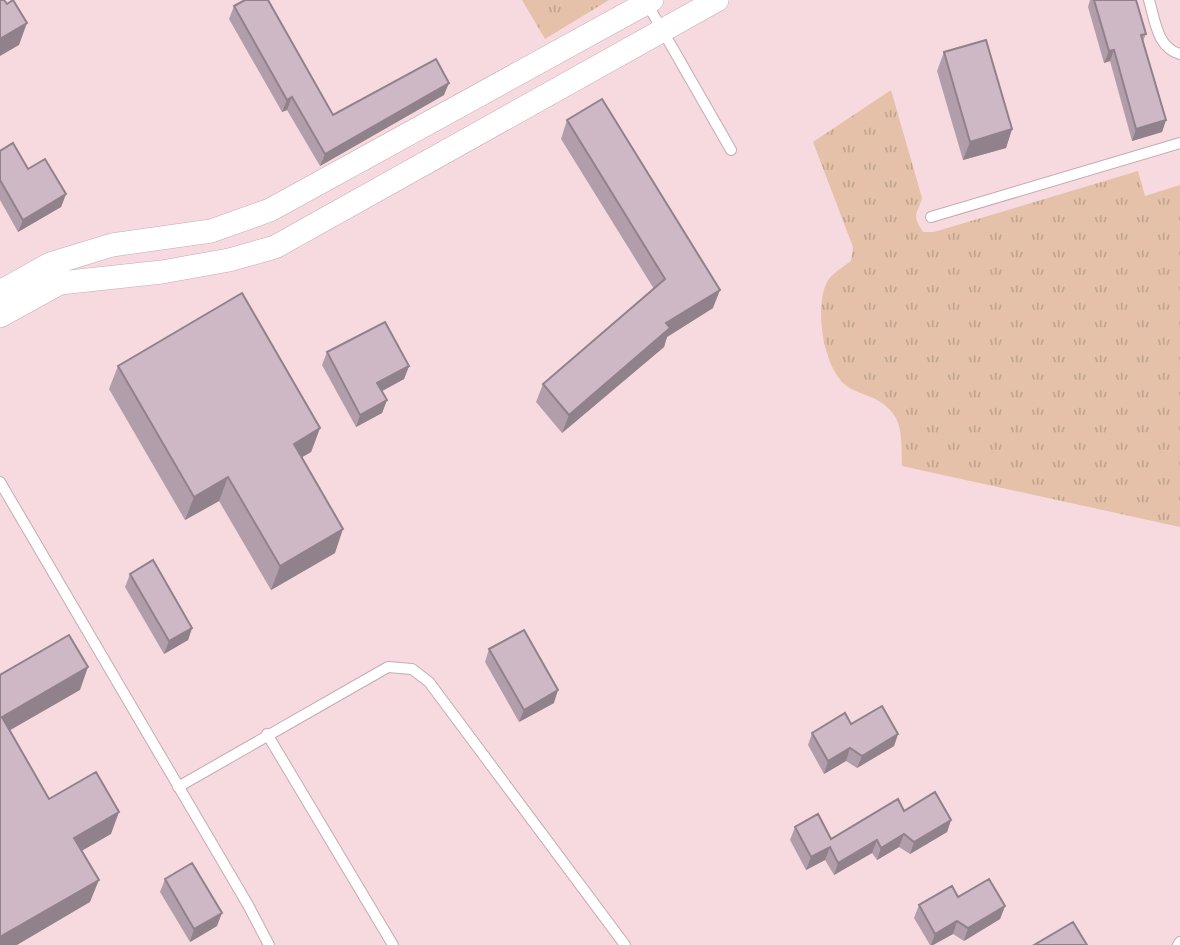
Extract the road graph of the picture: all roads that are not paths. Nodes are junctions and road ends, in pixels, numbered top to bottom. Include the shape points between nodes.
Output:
1 (717, 0) edge
2 (1149, 0) edge
3 (648, 1) edge
4 (663, 31) junction
5 (1180, 54) edge
6 (1180, 143) edge
7 (731, 150) dead end
8 (930, 217) dead end
9 (0, 292) edge
10 (0, 316) edge
11 (0, 482) edge
12 (267, 734) junction
13 (178, 787) junction
14 (269, 945) edge
15 (393, 945) edge
16 (625, 945) edge

1 - 4 street
2 - 5 lane via 1163,44
3 - 4 lane
3 - 9 street via 270,210 211,231 112,245 50,264
4 - 7 lane
4 - 10 street via 275,247 176,270 60,283
6 - 8 lane
11 - 13 lane
12 - 13 lane
12 - 15 lane
12 - 16 lane via 388,667 412,669 429,682
13 - 14 lane

